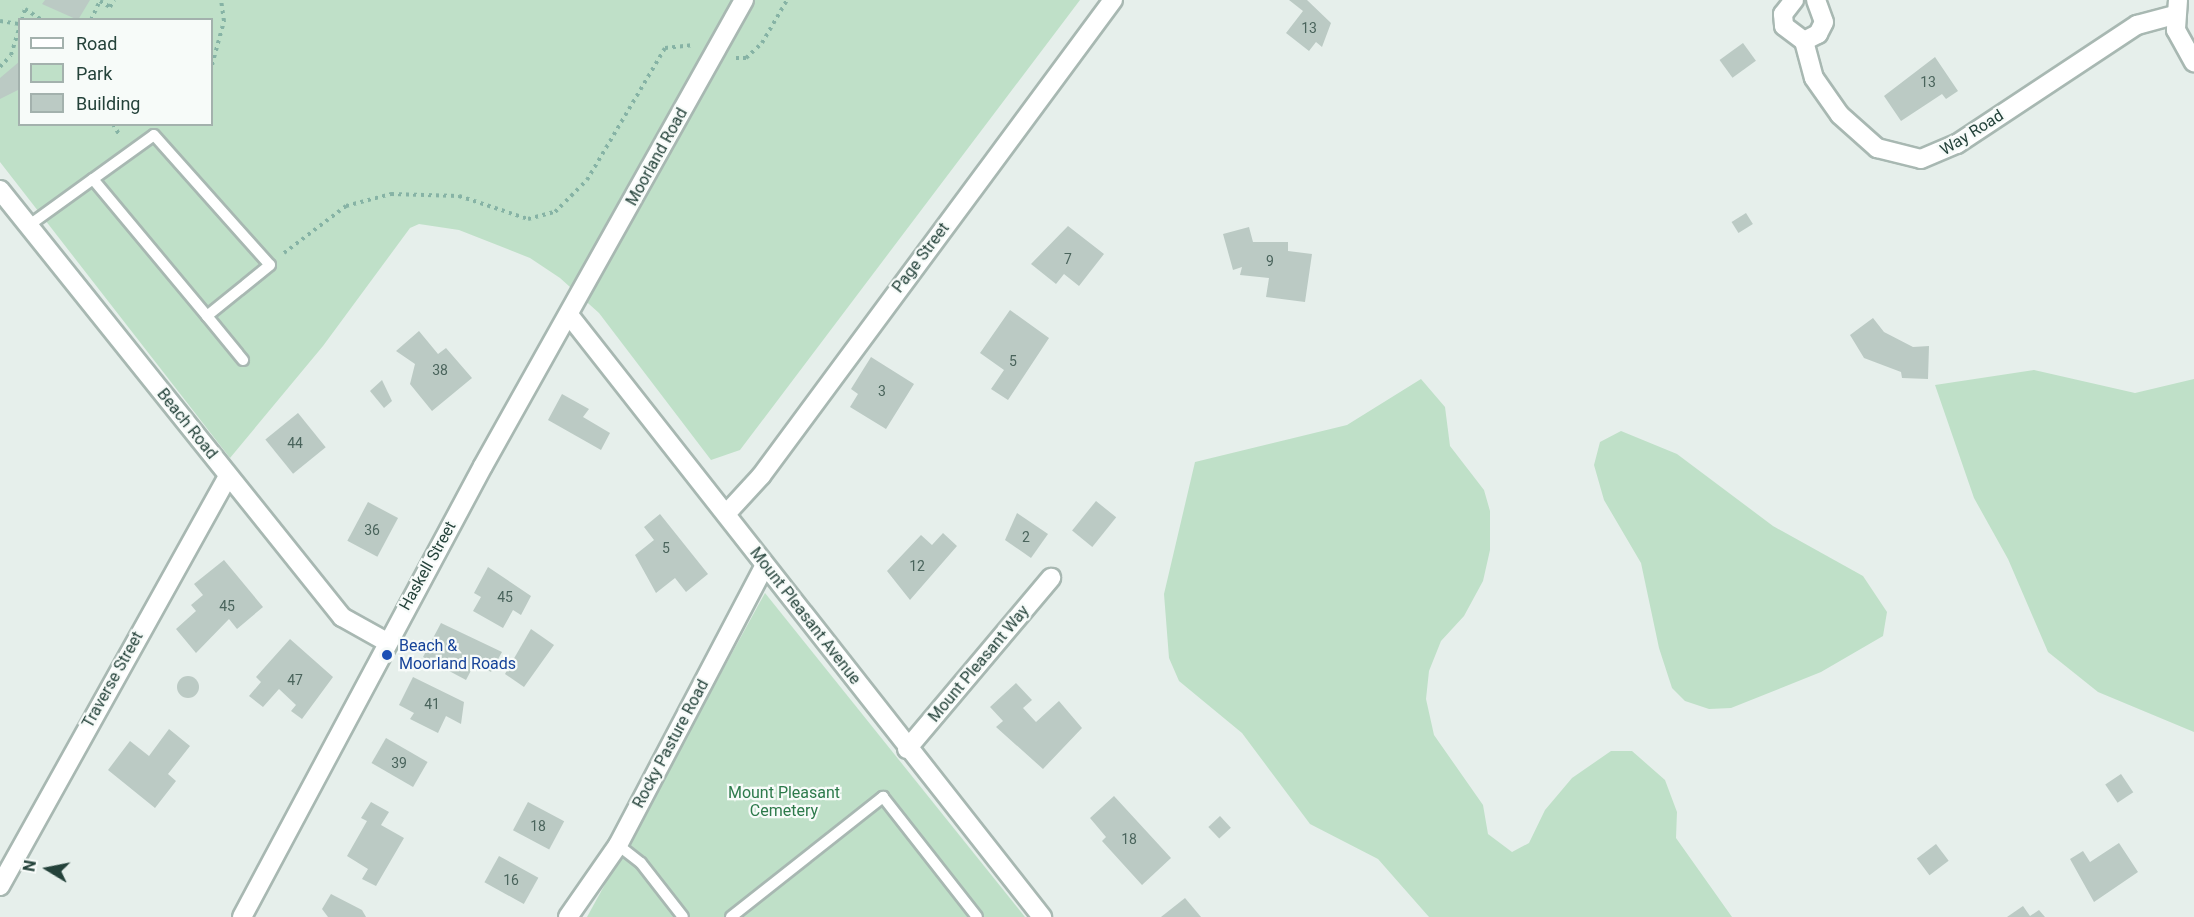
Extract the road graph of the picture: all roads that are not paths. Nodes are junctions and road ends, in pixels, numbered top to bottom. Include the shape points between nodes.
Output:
1 (744, 0) edge
2 (1113, 0) edge
3 (1794, 0) edge
4 (1816, 0) edge
5 (2177, 8) edge
6 (1804, 41) junction
7 (2194, 62) edge
8 (93, 178) junction
9 (0, 190) edge
10 (28, 226) junction
11 (569, 315) junction
12 (207, 316) junction
13 (243, 360) dead end
14 (228, 476) junction
15 (726, 514) junction
16 (765, 565) junction
17 (1051, 578) dead end
18 (387, 642) junction
19 (907, 749) junction
20 (618, 845) junction
21 (0, 886) edge
22 (242, 917) edge
23 (568, 917) edge
24 (683, 917) edge
25 (731, 917) edge
26 (976, 917) edge
27 (1042, 917) edge

1 - 11 street, Moorland Road
2 - 15 street, Page Street via 760,476
3 - 6 street via 1783,14 1784,26
4 - 6 street via 1824,22 1818,34
5 - 6 street, Way Road via 2137,25 1957,144 1922,159 1877,148 1840,115 1814,78
5 - 7 street, Way Road via 2179,39
8 - 10 lane
8 - 12 lane
8 - 12 lane via 154,135 270,265
9 - 10 street, Beach Road
10 - 14 street, Beach Road
11 - 15 street, Mount Pleasant Avenue
11 - 18 street, Haskell Street
12 - 13 lane
14 - 18 street, Beach Road via 342,617
14 - 21 street, Traverse Street
15 - 16 street, Mount Pleasant Avenue
16 - 19 street, Mount Pleasant Avenue
16 - 20 street, Rocky Pasture Road
17 - 19 street, Mount Pleasant Way
18 - 22 street, Haskell Street
19 - 27 street, Mount Pleasant Avenue
20 - 23 street, Rocky Pasture Road
20 - 24 lane via 641,863
25 - 26 lane via 883,797

